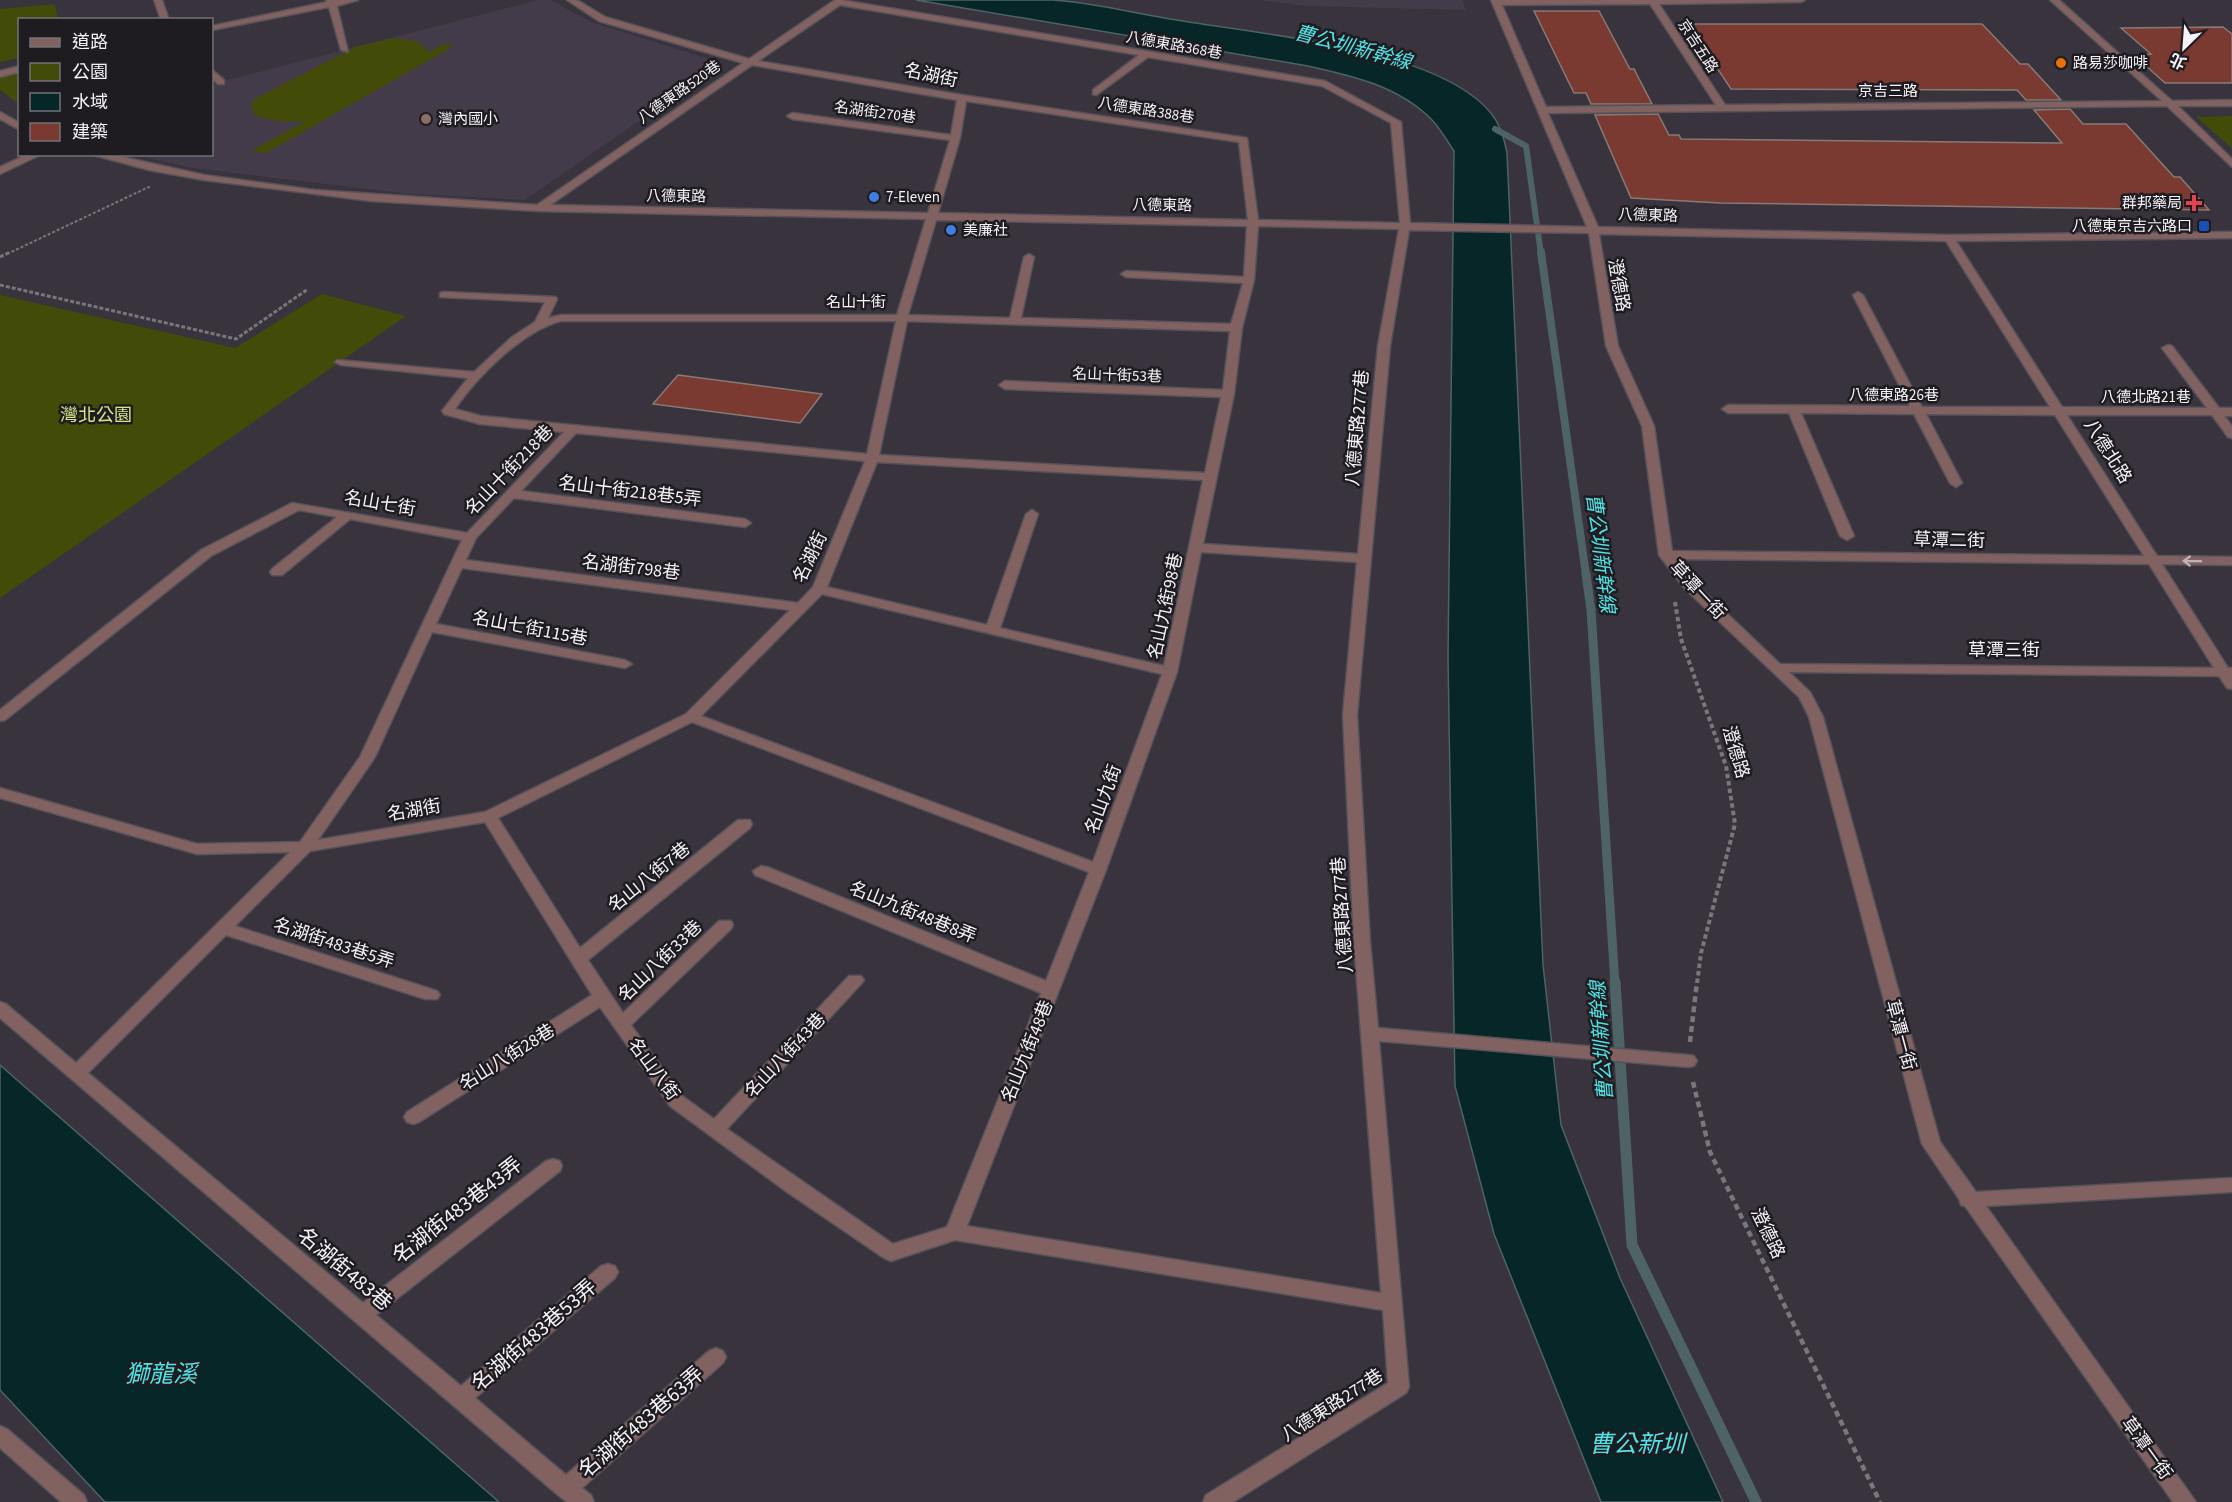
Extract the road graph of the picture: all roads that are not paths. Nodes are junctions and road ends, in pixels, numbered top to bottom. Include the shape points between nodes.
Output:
1 (158, 0) edge
2 (354, 0) edge
3 (571, 0) edge
4 (1652, 0) edge
5 (1801, 0) edge
6 (2054, 0) edge
7 (331, 2) edge
8 (838, 2) joint
9 (1496, 2) edge
10 (164, 18) edge
11 (213, 28) edge
12 (345, 50) dead end
13 (1146, 54) junction
14 (748, 62) junction
15 (18, 70) edge
16 (0, 74) edge
17 (213, 74) edge
18 (221, 82) dead end
19 (1096, 92) dead end
20 (962, 98) junction
21 (2232, 103) edge
22 (2170, 104) junction
23 (1722, 108) junction
24 (1544, 110) junction
25 (0, 115) edge
26 (792, 116) dead end
27 (18, 126) edge
28 (954, 138) junction
29 (33, 156) edge
30 (104, 156) edge
31 (2232, 164) edge
32 (0, 171) edge
33 (539, 208) junction
34 (931, 217) junction
35 (1253, 221) junction
36 (1405, 225) junction
37 (1593, 228) junction
38 (2232, 235) edge
39 (1949, 238) junction
40 (1029, 256) dead end
41 (1126, 274) dead end
42 (1249, 280) junction
43 (444, 295) dead end
44 (1858, 296) dead end
45 (902, 318) junction
46 (540, 323) junction
47 (1014, 323) junction
48 (1236, 328) junction
49 (2168, 348) dead end
50 (341, 362) dead end
51 (478, 376) junction
52 (1005, 385) dead end
53 (1228, 394) junction
54 (1728, 410) dead end
55 (1794, 410) junction
56 (1918, 410) junction
57 (2060, 411) junction
58 (2215, 412) junction
59 (2232, 412) edge
60 (574, 428) junction
61 (2232, 434) edge
62 (872, 459) junction
63 (1210, 477) junction
64 (1956, 483) dead end
65 (511, 494) junction
66 (1032, 514) dead end
67 (347, 515) junction
68 (745, 523) dead end
69 (1847, 536) dead end
70 (470, 537) junction
71 (1196, 548) junction
72 (1666, 555) junction
73 (1365, 558) junction
74 (2152, 560) junction
75 (2232, 561) edge
76 (458, 563) junction
77 (277, 572) dead end
78 (819, 589) junction
79 (800, 608) junction
80 (428, 627) junction
81 (992, 630) junction
82 (625, 664) dead end
83 (1776, 668) junction
84 (1170, 672) junction
85 (2228, 672) edge
86 (2232, 685) edge
87 (0, 717) edge
88 (691, 717) junction
89 (0, 793) edge
90 (489, 816) junction
91 (744, 824) dead end
92 (305, 847) junction
93 (1098, 870) junction
94 (761, 871) dead end
95 (725, 925) dead end
96 (225, 929) junction
97 (578, 959) junction
98 (855, 980) dead end
99 (1051, 990) junction
100 (431, 995) dead end
101 (602, 997) junction
102 (0, 1008) edge
103 (621, 1025) junction
104 (1370, 1034) junction
105 (1688, 1061) road end
106 (77, 1072) junction
107 (412, 1117) dead end
108 (715, 1130) junction
109 (553, 1166) dead end
110 (2232, 1185) edge
111 (1968, 1200) junction
112 (955, 1232) junction
113 (608, 1272) dead end
114 (1392, 1303) junction
115 (362, 1315) junction
116 (716, 1357) dead end
117 (461, 1398) junction
118 (0, 1436) edge
119 (566, 1488) junction
120 (76, 1502) edge
121 (583, 1502) edge
122 (1214, 1502) edge
123 (2185, 1502) edge

1 - 10 street
2 - 7 street
3 - 14 street, 名湖街 via 602,20
4 - 5 street
4 - 9 street
4 - 23 street, 京吉五路
6 - 22 street
7 - 11 street
7 - 12 street
8 - 13 street, 八德東路368巷
8 - 14 street, 八德東路520巷
9 - 24 street, 澄德路
13 - 19 street
13 - 36 street, 八德東路368巷 via 1325,84 1396,122
14 - 20 street, 名湖街
14 - 33 street, 八德東路520巷
15 - 16 street
17 - 18 street
20 - 28 street, 名湖街
20 - 35 street, 八德東路388巷 via 1244,140
21 - 22 street, 京吉三路
22 - 23 street, 京吉三路
22 - 31 street
23 - 24 street, 京吉三路
24 - 37 street, 澄德路
25 - 27 street
26 - 28 street, 名湖街270巷
28 - 34 street, 名湖街
29 - 32 street
30 - 33 street, 八德東路 via 246,184 402,201
33 - 34 street, 八德東路
34 - 35 street, 八德東路
34 - 45 street, 名湖街
35 - 36 street, 八德東路
35 - 42 street
36 - 37 street, 八德東路
36 - 73 street, 八德東路277巷 via 1384,346
37 - 39 street, 八德東路
37 - 72 street, 澄德路 via 1612,346 1648,426
38 - 39 street, 八德東路
39 - 57 street, 八德北路
40 - 47 street
41 - 42 street
42 - 48 street
43 - 46 street via 552,299
44 - 56 street
45 - 46 street, 名山十街 via 561,318
45 - 47 street, 名山十街
45 - 62 street, 名湖街
46 - 51 street, 名山十街
47 - 48 street, 名山十街
48 - 53 street
49 - 58 street
50 - 51 street
51 - 60 street, 名山十街 via 448,411 480,420
52 - 53 street, 名山十街53巷
53 - 63 street
54 - 55 street, 八德東路26巷
55 - 56 street, 八德東路26巷
55 - 69 street
56 - 57 street, 八德東路26巷
56 - 64 street
57 - 58 street, 八德北路21巷
57 - 74 street, 八德北路
58 - 59 street, 八德北路21巷
58 - 61 street
60 - 62 street, 名山十街
60 - 65 street, 名山十街218巷
62 - 63 street, 名山十街
62 - 78 street, 名湖街
63 - 71 street, 名山九街98巷
65 - 68 street, 名山十街218巷5弄
65 - 70 street, 名山十街218巷
66 - 81 street
67 - 70 street, 名山七街
67 - 77 street
67 - 87 street, 名山七街 via 297,506 206,553
70 - 76 street
71 - 73 street
71 - 84 street, 名山九街98巷
72 - 74 street, 草潭二街
72 - 83 street, 草潭一街 via 1690,586
73 - 104 street, 八德東路277巷 via 1350,715
75 -> 74 street, 草潭二街
74 - 85 street, 八德北路
76 - 79 street, 名湖街798巷
76 - 80 street
78 - 79 street, 名湖街
78 - 81 street
79 - 88 street, 名湖街
80 - 82 street, 名山七街115巷
80 - 92 street via 367,757
81 - 84 street
83 - 85 street, 草潭三街
83 - 111 street, 草潭一街 via 1805,695 1816,717 1931,1144
84 - 93 street, 名山九街
85 - 86 street, 八德北路
88 - 90 street, 名湖街
88 - 93 street
89 - 92 street, 名湖街 via 197,849
90 - 92 street, 名湖街
90 - 97 street, 名山八街
91 - 97 street, 名山八街7巷
92 - 96 street
93 - 99 street, 名山九街48巷
94 - 99 street, 名山九街48巷8弄
95 - 103 street, 名山八街33巷
96 - 100 street, 名湖街483巷5弄
96 - 106 street
97 - 101 street, 名山八街
98 - 108 street, 名山八街43巷
99 - 112 street, 名山九街48巷
101 - 103 street, 名山八街
101 - 107 street, 名山八街28巷
102 - 106 street, 名湖街483巷
103 - 108 street, 名山八街 via 676,1101
104 - 105 street
104 - 114 street, 八德東路277巷
106 - 115 street, 名湖街483巷
108 - 112 street, 名山八街 via 891,1253
109 - 115 street, 名湖街483巷43弄
110 - 111 street
111 - 123 street, 草潭一街
112 - 114 street
113 - 117 street, 名湖街483巷53弄
114 - 122 street, 八德東路277巷 via 1399,1387
115 - 117 street, 名湖街483巷
116 - 119 street, 名湖街483巷63弄
117 - 119 street, 名湖街483巷
118 - 120 street
119 - 121 street, 名湖街483巷

